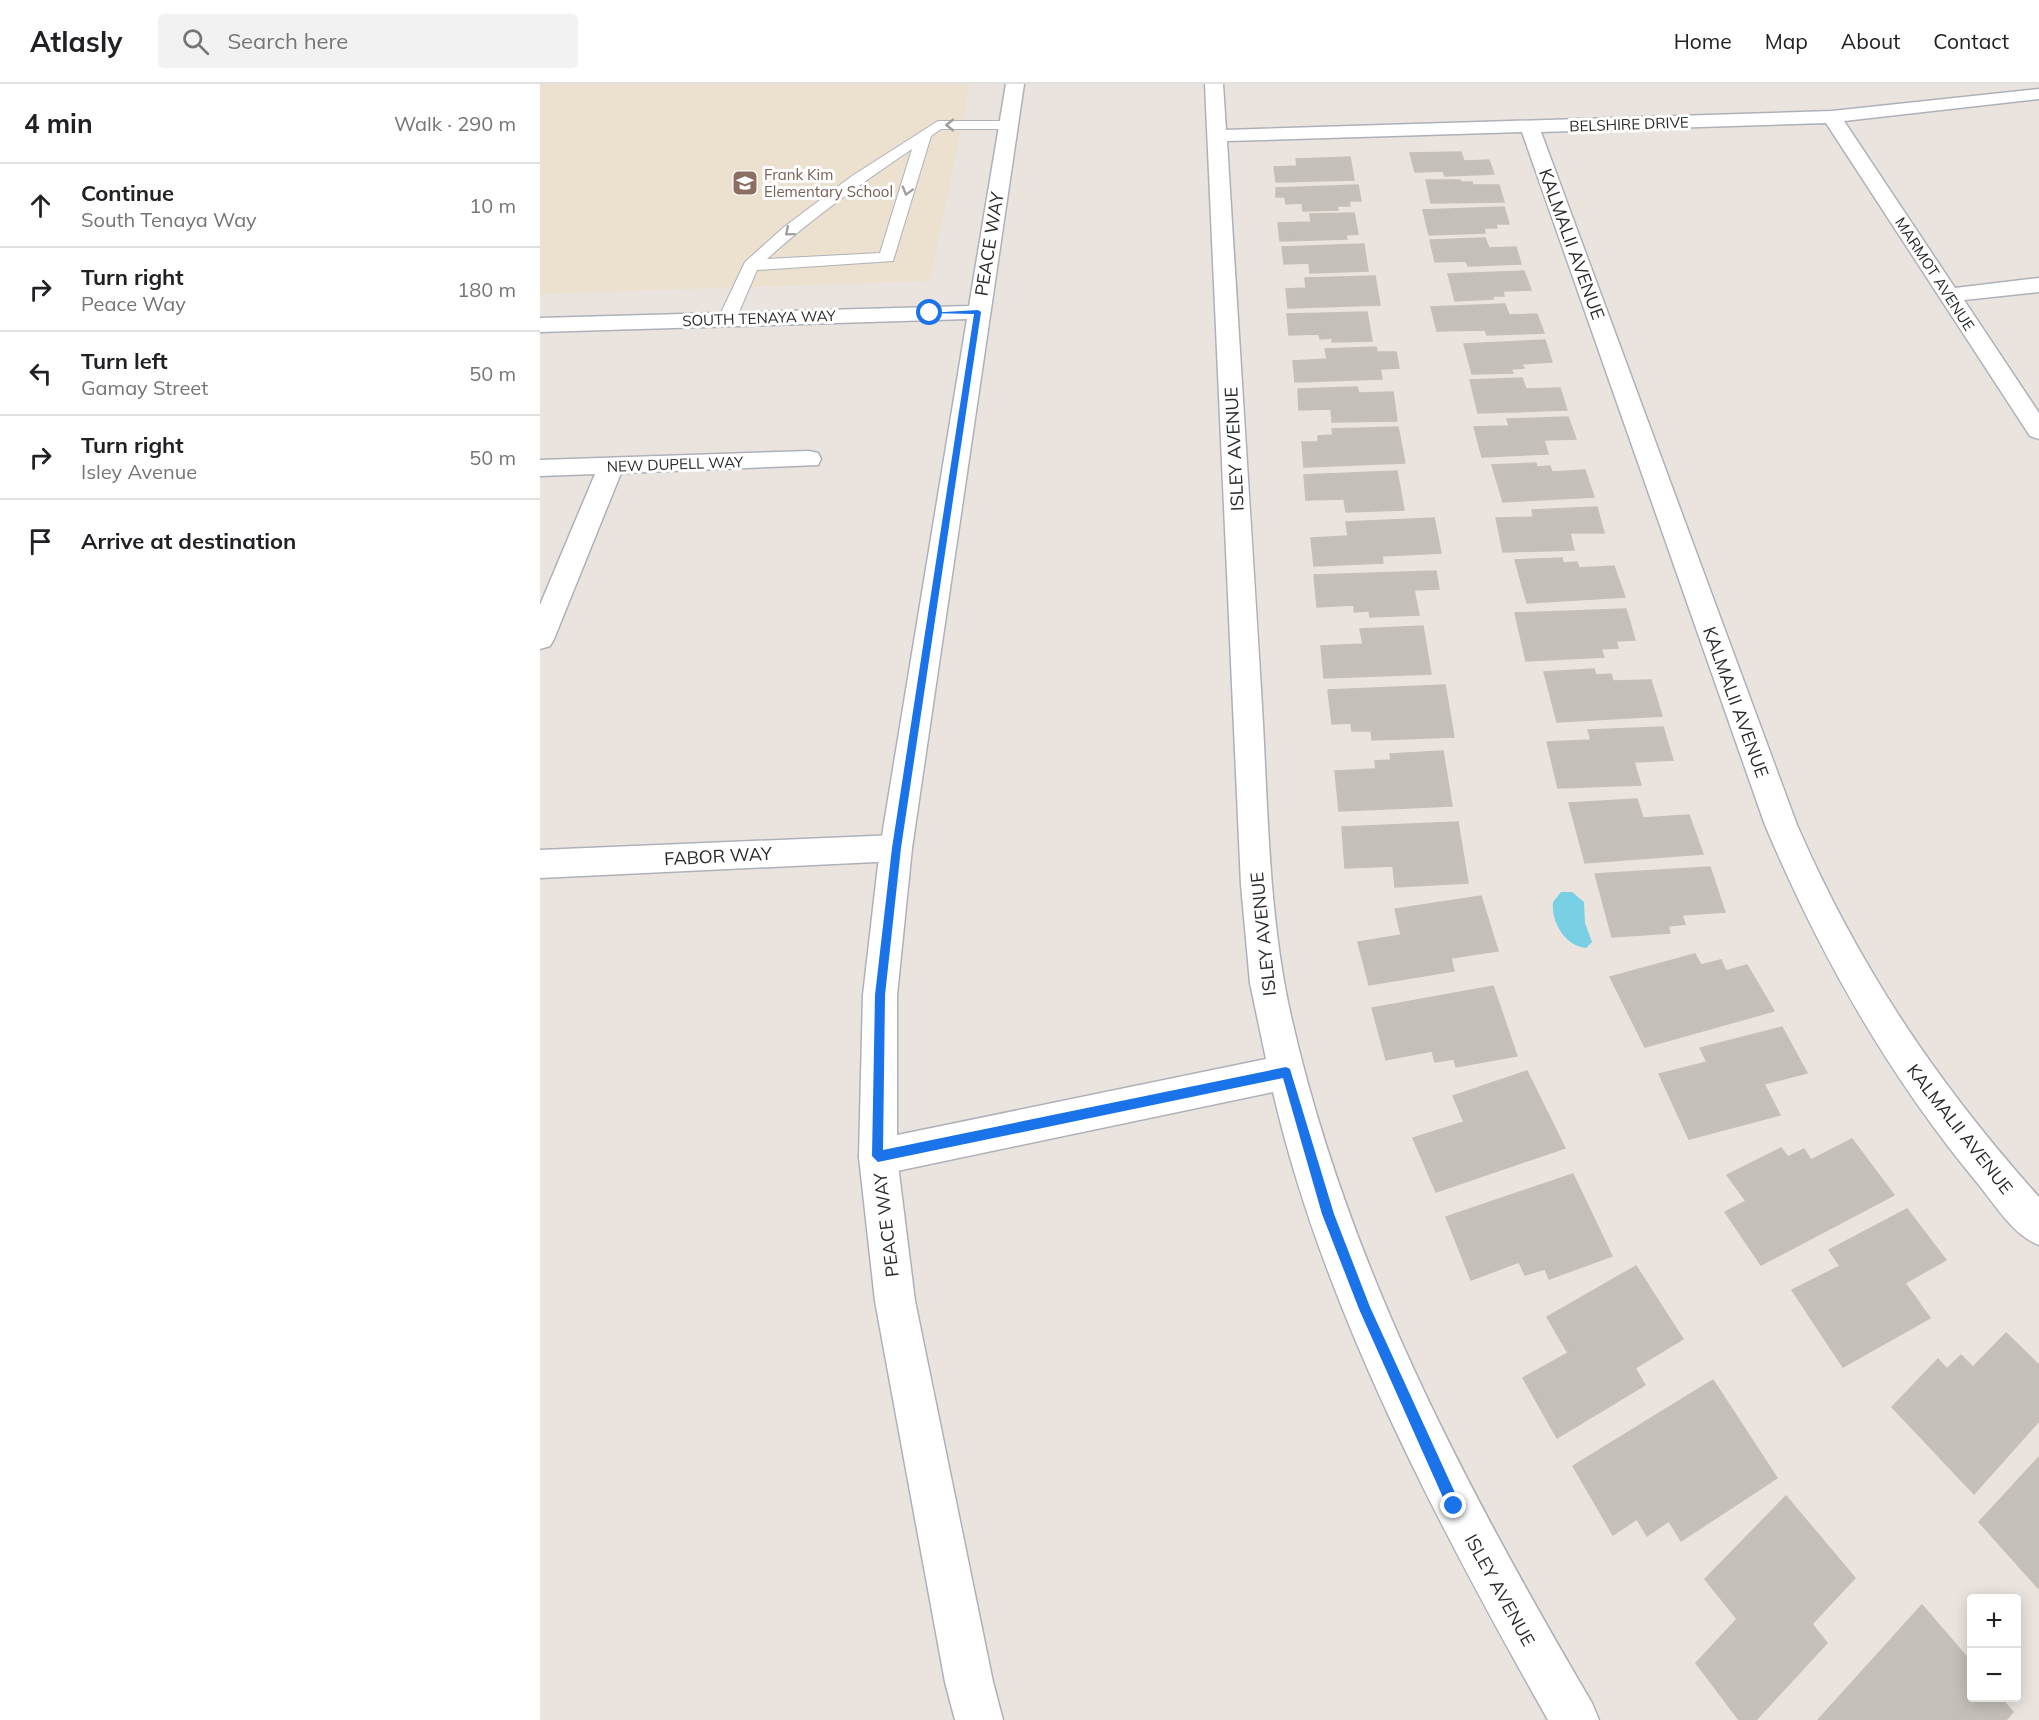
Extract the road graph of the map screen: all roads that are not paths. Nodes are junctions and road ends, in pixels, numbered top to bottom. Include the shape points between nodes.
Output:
1 (1015, 84) edge
2 (1214, 84) edge
3 (2039, 94) edge
4 (1832, 117) junction
5 (1008, 125) junction
6 (1530, 127) junction
7 (924, 135) junction
8 (1217, 136) junction
9 (751, 265) junction
10 (2039, 285) edge
11 (1947, 295) junction
12 (978, 312) junction
13 (727, 319) junction
14 (540, 325) edge
15 (2039, 431) edge
16 (809, 459) dead end
17 (611, 466) junction
18 (540, 468) edge
19 (540, 639) edge
20 (897, 848) junction
21 (540, 864) edge
22 (1286, 1072) junction
23 (878, 1156) junction
24 (2039, 1226) edge
25 (980, 1720) edge
26 (1575, 1720) edge

1 - 5 street, PEACE WAY
2 - 8 street, ISLEY AVENUE
3 - 4 street, BELSHIRE DRIVE
4 - 6 street, BELSHIRE DRIVE
4 - 11 street, MARMOT AVENUE
5 -> 7 lane via 938,125
5 - 12 street, PEACE WAY
6 - 8 street, BELSHIRE DRIVE
6 - 24 street, KALMALII AVENUE via 1780,825 1811,894 1842,956 1910,1067 1952,1125
7 -> 9 lane via 857,179
7 -> 9 lane via 887,258
8 - 22 street, ISLEY AVENUE via 1257,885 1273,1014
9 - 13 lane
10 - 11 street
11 - 15 street, MARMOT AVENUE
12 - 13 street, SOUTH TENAYA WAY
12 - 20 street, PEACE WAY
13 - 14 street, SOUTH TENAYA WAY
16 - 17 street, NEW DUPELL WAY
17 - 18 street, NEW DUPELL WAY
17 - 19 street
20 - 21 street, FABOR WAY
20 - 23 street, PEACE WAY via 880,995
22 - 23 street
22 - 26 street, ISLEY AVENUE via 1328,1214 1403,1397 1454,1506
23 - 25 street, PEACE WAY via 894,1301 969,1682

